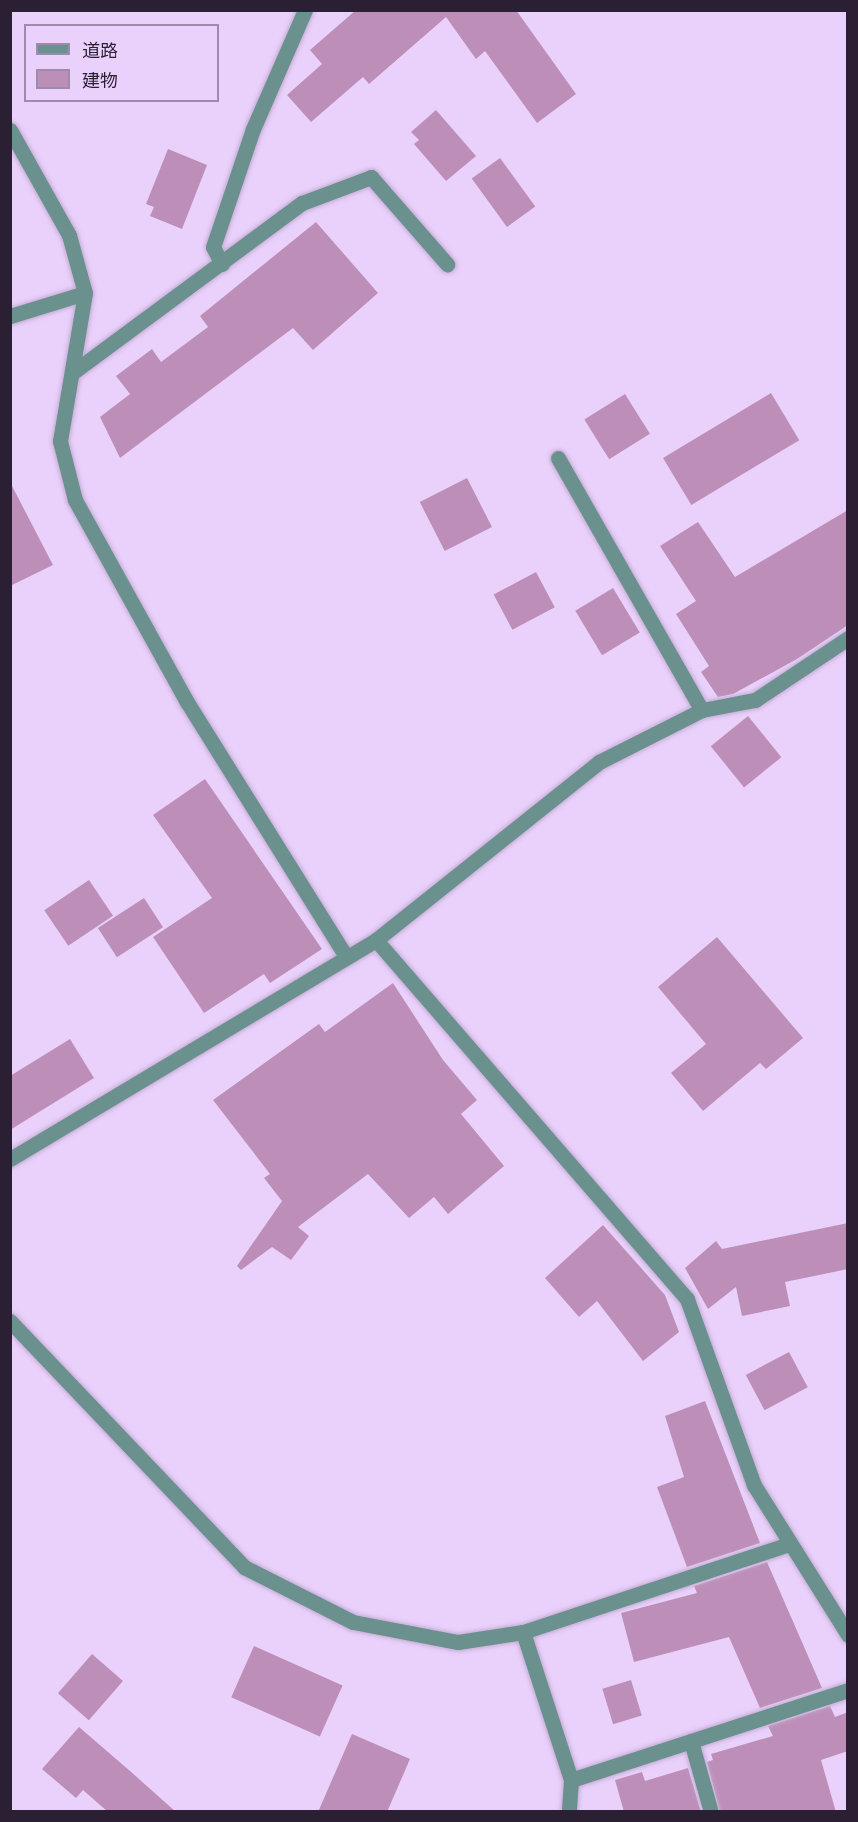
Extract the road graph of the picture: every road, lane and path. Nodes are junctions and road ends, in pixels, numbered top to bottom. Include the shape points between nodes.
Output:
1 (305, 10) edge
2 (10, 130) edge
3 (222, 264) junction
4 (447, 264) dead end
5 (85, 293) junction
6 (10, 316) edge
7 (72, 373) junction
8 (558, 458) dead end
9 (848, 638) edge
10 (702, 710) junction
11 (376, 940) junction
12 (346, 956) junction
13 (10, 1160) edge
14 (10, 1321) edge
15 (789, 1544) junction
16 (523, 1632) junction
17 (848, 1635) edge
18 (848, 1690) edge
19 (691, 1741) junction
20 (571, 1780) junction
21 (569, 1812) edge
22 (711, 1812) edge

1 - 3 street via 253,129 213,247
2 - 5 street via 69,235
3 - 4 street via 302,203 371,177
3 - 7 street
5 - 6 street
5 - 7 street
7 - 12 street via 60,441 75,500 187,702
8 - 10 street
9 - 10 street via 755,700
10 - 11 street via 599,762
11 - 12 street
11 - 15 street via 687,1299 754,1485
12 - 13 street via 197,1051
14 - 16 street via 244,1567 353,1622 458,1642
15 - 16 street
15 - 17 street
16 - 20 street
18 - 19 street
19 - 20 street
19 - 22 street
20 - 21 street

